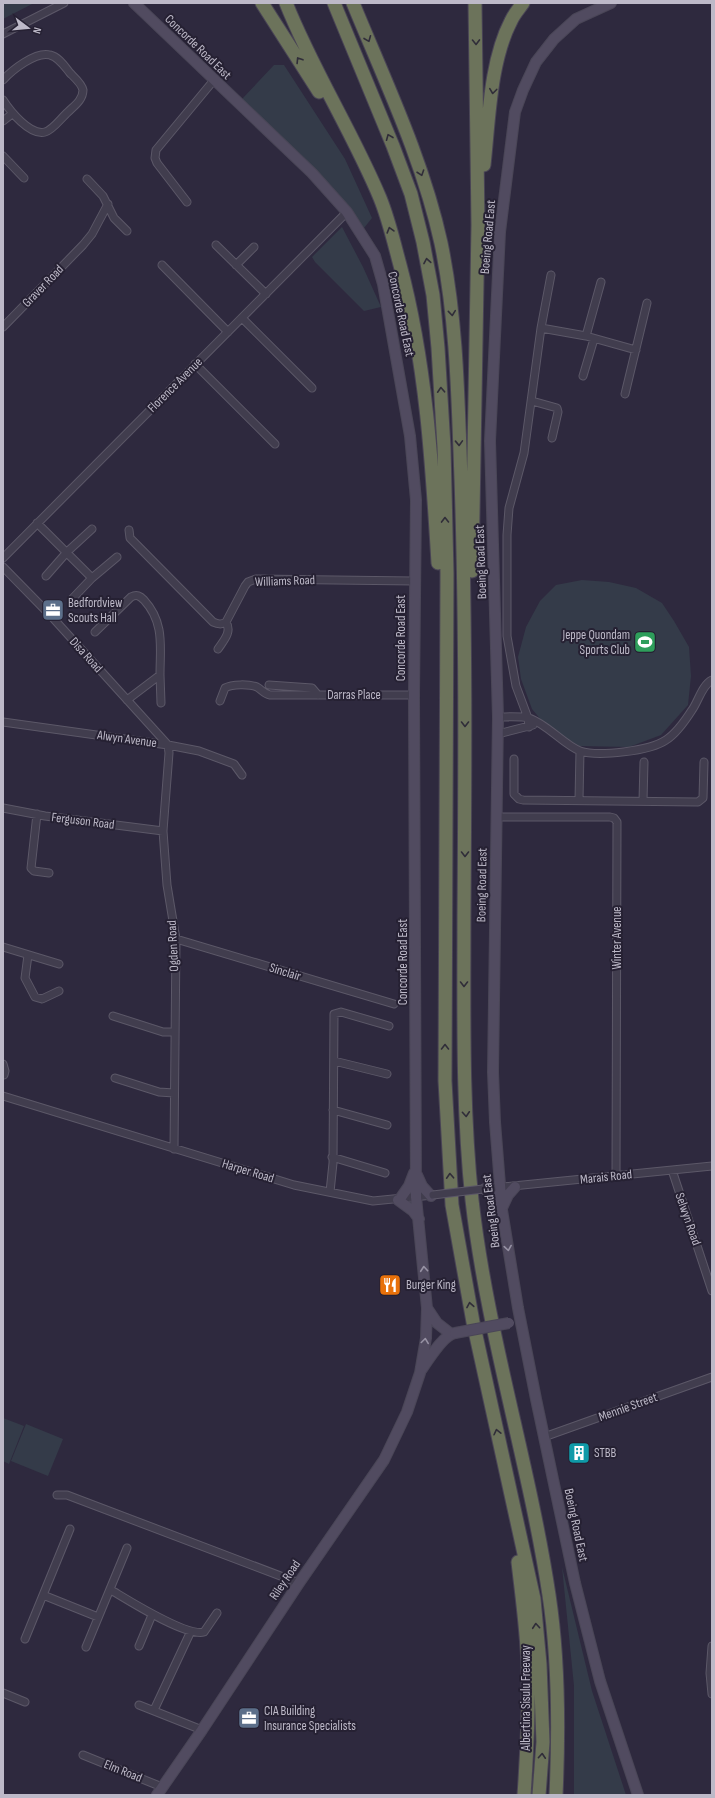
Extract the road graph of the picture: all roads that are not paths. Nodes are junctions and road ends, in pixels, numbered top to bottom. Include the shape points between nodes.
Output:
1 (64, 3) edge
2 (134, 3) edge
3 (262, 3) edge
4 (286, 3) edge
5 (334, 3) edge
6 (353, 3) edge
7 (475, 3) edge
8 (523, 3) edge
9 (611, 3) edge
10 (3, 34) edge
11 (3, 80) edge
12 (214, 80) junction
13 (3, 100) edge
14 (12, 114) junction
15 (3, 121) edge
16 (3, 156) edge
17 (365, 164) junction
18 (24, 178) dead end
19 (86, 179) dead end
20 (187, 202) dead end
21 (108, 204) junction
22 (348, 212) junction
23 (478, 225) junction
24 (127, 231) dead end
25 (216, 245) dead end
26 (254, 247) dead end
27 (162, 265) dead end
28 (236, 265) junction
29 (551, 275) dead end
30 (601, 282) dead end
31 (266, 294) junction
32 (648, 303) dead end
33 (242, 318) junction
34 (3, 327) edge
35 (541, 328) junction
36 (228, 332) junction
37 (586, 336) junction
38 (594, 339) junction
39 (636, 350) junction
40 (195, 364) junction
41 (583, 376) dead end
42 (312, 388) dead end
43 (625, 394) dead end
44 (532, 401) junction
45 (552, 438) dead end
46 (275, 444) dead end
47 (37, 523) junction
48 (92, 529) dead end
49 (129, 530) dead end
50 (67, 552) junction
51 (117, 557) dead end
52 (3, 558) edge
53 (3, 567) edge
54 (46, 576) dead end
55 (92, 578) junction
56 (414, 581) junction
57 (72, 599) dead end
58 (226, 622) junction
59 (95, 632) dead end
60 (218, 649) dead end
61 (160, 675) junction
62 (712, 680) edge
63 (465, 685) junction
64 (268, 686) dead end
65 (318, 695) junction
66 (414, 695) junction
67 (127, 700) junction
68 (220, 701) dead end
69 (161, 703) dead end
70 (498, 717) junction
71 (528, 718) junction
72 (3, 722) edge
73 (537, 723) junction
74 (445, 727) junction
75 (529, 727) junction
76 (498, 734) junction
77 (168, 745) junction
78 (580, 751) junction
79 (514, 759) dead end
80 (644, 762) dead end
81 (704, 762) dead end
82 (242, 776) dead end
83 (580, 800) junction
84 (643, 801) junction
85 (3, 808) edge
86 (37, 814) junction
87 (496, 817) junction
88 (163, 831) junction
89 (49, 873) dead end
90 (176, 939) junction
91 (3, 947) edge
92 (28, 955) junction
93 (59, 964) dead end
94 (59, 991) dead end
95 (394, 1004) dead end
96 (113, 1016) dead end
97 (389, 1026) dead end
98 (175, 1032) junction
99 (334, 1061) junction
100 (3, 1064) edge
101 (387, 1074) dead end
102 (4, 1075) dead end
103 (115, 1078) dead end
104 (174, 1093) junction
105 (3, 1096) edge
106 (333, 1110) junction
107 (387, 1125) dead end
108 (174, 1149) junction
109 (332, 1158) junction
110 (712, 1166) edge
111 (416, 1170) junction
112 (672, 1170) junction
113 (385, 1173) dead end
114 (499, 1174) junction
115 (616, 1176) junction
116 (515, 1187) junction
117 (500, 1188) junction
118 (485, 1189) junction
119 (330, 1192) junction
120 (431, 1196) junction
121 (416, 1197) junction
122 (399, 1199) junction
123 (501, 1206) junction
124 (419, 1218) junction
125 (712, 1291) edge
126 (427, 1308) junction
127 (518, 1308) junction
128 (509, 1322) junction
129 (453, 1334) junction
130 (531, 1372) junction
131 (420, 1373) junction
132 (712, 1377) edge
133 (544, 1437) junction
134 (506, 1470) junction
135 (57, 1495) dead end
136 (70, 1529) dead end
137 (128, 1548) dead end
138 (299, 1582) junction
139 (111, 1590) junction
140 (43, 1595) junction
141 (217, 1613) dead end
142 (152, 1615) junction
143 (98, 1617) junction
144 (191, 1631) junction
145 (25, 1638) dead end
146 (139, 1646) dead end
147 (712, 1646) edge
148 (86, 1647) dead end
149 (3, 1693) edge
150 (712, 1694) edge
151 (25, 1702) dead end
152 (139, 1705) dead end
153 (154, 1710) junction
154 (202, 1730) junction
155 (83, 1755) dead end
156 (159, 1791) edge
157 (524, 1795) edge
158 (539, 1795) edge
159 (556, 1795) edge
160 (638, 1795) edge

1 - 10 street
2 - 12 main road, Concorde Road East
17 -> 3 highway
4 - 17 highway via 301,41
74 -> 5 highway via 447,573 444,447 433,295 411,194
6 -> 63 highway via 410,140 440,241 450,294 460,452
7 -> 23 highway
8 -> 23 highway via 511,20 496,65
9 - 70 main road, Boeing Road East via 576,20 554,39 536,62 522,90 515,112 500,232 490,441
11 - 14 street via 24,62 50,55 57,58 82,87 80,99 45,132 33,130
12 - 20 street via 158,146 155,158 163,173
12 - 22 main road, Concorde Road East via 312,173
13 - 14 street
14 - 15 street
16 - 18 street
74 -> 17 highway via 432,464 420,359 410,305 390,230
19 - 21 street
21 - 24 street via 114,218
21 - 34 street, Graver Road via 83,245
22 - 31 street, Florence Avenue
22 - 56 main road, Concorde Road East via 375,256 383,284 400,375 416,500
23 - 63 highway via 472,570
25 - 28 street
26 - 28 street
27 - 36 street
28 - 31 street
29 - 35 street
30 - 37 street
31 - 33 street, Florence Avenue
32 - 39 street
33 - 36 street, Florence Avenue
33 - 42 street
35 - 37 street
35 - 44 street
36 - 40 street, Florence Avenue
37 - 38 street
38 - 39 street
38 - 41 street
39 - 43 street
40 - 46 street
40 - 47 street, Florence Avenue
44 - 45 street via 557,408
44 - 71 street via 524,453 509,508 506,554 508,650 516,686
47 - 50 street
47 - 52 street, Florence Avenue
48 - 50 street
49 - 58 street via 130,538 213,622
50 - 54 street
50 - 55 street
51 - 55 street
53 - 67 street, Disa Road
55 - 57 street
56 - 58 street, Williams Road via 256,579 248,582
56 - 66 main road, Concorde Road East
58 - 60 street via 229,627 227,635
59 - 61 street via 131,597 138,595 149,605 157,618 160,633
61 - 67 street
61 - 69 street
62 - 78 street via 680,727 666,740 638,750 608,753
63 -> 159 highway via 464,1082 472,1201 490,1315 525,1466 549,1596 556,1666
64 - 65 street via 312,688
65 - 66 street, Darras Place
65 - 68 street, Darras Place via 270,695 264,694 256,687 234,685 225,688
66 - 111 main road, Concorde Road East
67 - 77 street, Disa Road
70 - 71 street
70 - 76 main road, Boeing Road East
71 - 73 street
71 - 75 street
72 - 77 street, Alwyn Avenue
73 - 75 street
73 - 78 street
134 -> 74 highway via 473,1322 452,1205 445,1081
75 - 76 street
76 - 87 main road, Boeing Road East
77 - 82 street, Alwyn Avenue via 199,751 234,764
77 - 88 street, Ogden Road
78 - 83 street
79 - 83 street via 514,794 519,799
80 - 84 street
81 - 84 street via 701,801
83 - 84 street
85 - 86 street, Ferguson Road
86 - 88 street, Ferguson Road
86 - 89 street via 31,868 34,872
87 - 114 main road, Boeing Road East via 493,1072
87 - 115 street, Winter Avenue via 610,817 617,822
88 - 90 street, Ogden Road via 167,885
90 - 95 street, Sinclair
90 - 98 street, Ogden Road
91 - 92 street
92 - 93 street
92 - 94 street via 25,978 35,997 42,999
96 - 98 street via 163,1032
97 - 99 street via 341,1012 336,1013
98 - 104 street, Ogden Road
99 - 101 street
99 - 106 street
100 - 102 street
103 - 104 street via 159,1092
104 - 108 street, Ogden Road
105 - 108 street, Harper Road
106 - 107 street
106 - 109 street
108 - 119 street, Harper Road via 294,1185
109 - 113 street
109 - 119 street
110 - 112 street, Marais Road
111 - 120 main road via 422,1186
111 - 121 main road, Concorde Road East
111 - 122 main road via 409,1186
112 - 115 street, Marais Road
112 - 125 street, Selwyn Road
114 - 117 main road, Boeing Road East
114 - 118 main road
115 - 116 street, Marais Road
116 - 117 street, Marais Road
116 - 123 main road
117 - 118 street, Harper Road
117 - 123 main road, Boeing Road East
118 - 120 street, Harper Road, bridge
118 - 123 main road
119 - 122 street, Harper Road via 373,1201
120 - 121 street, Harper Road
120 - 124 main road
121 - 122 street, Harper Road
121 - 124 main road, Concorde Road East
122 - 124 main road
123 -> 127 main road, Boeing Road East
126 -> 124 main road, Concorde Road East
126 - 129 main road via 437,1323
131 -> 126 main road, Concorde Road East via 426,1338
127 - 128 main road
127 - 130 main road, Boeing Road East
128 - 129 main road, bridge
128 - 130 main road via 518,1330
129 - 131 main road via 434,1351
130 - 133 main road, Boeing Road East
131 - 138 main road, Riley Road via 407,1412 384,1460
132 - 133 street, Mennie Street
133 - 160 main road, Boeing Road East via 600,1681
134 - 157 highway, Albertina Sisulu Freeway via 523,1601 528,1666 528,1738
158 -> 134 highway via 543,1742 534,1599
135 - 138 street via 67,1495
136 - 140 street
137 - 139 street
138 - 154 main road, Riley Road
139 - 142 street
139 - 143 street
140 - 143 street
140 - 145 street
141 - 144 street via 204,1632
142 - 144 street
142 - 146 street
143 - 148 street
144 - 153 street
147 - 150 street
149 - 151 street
152 - 153 street
153 - 154 street
154 - 156 main road, Riley Road
155 - 156 street, Elm Road

